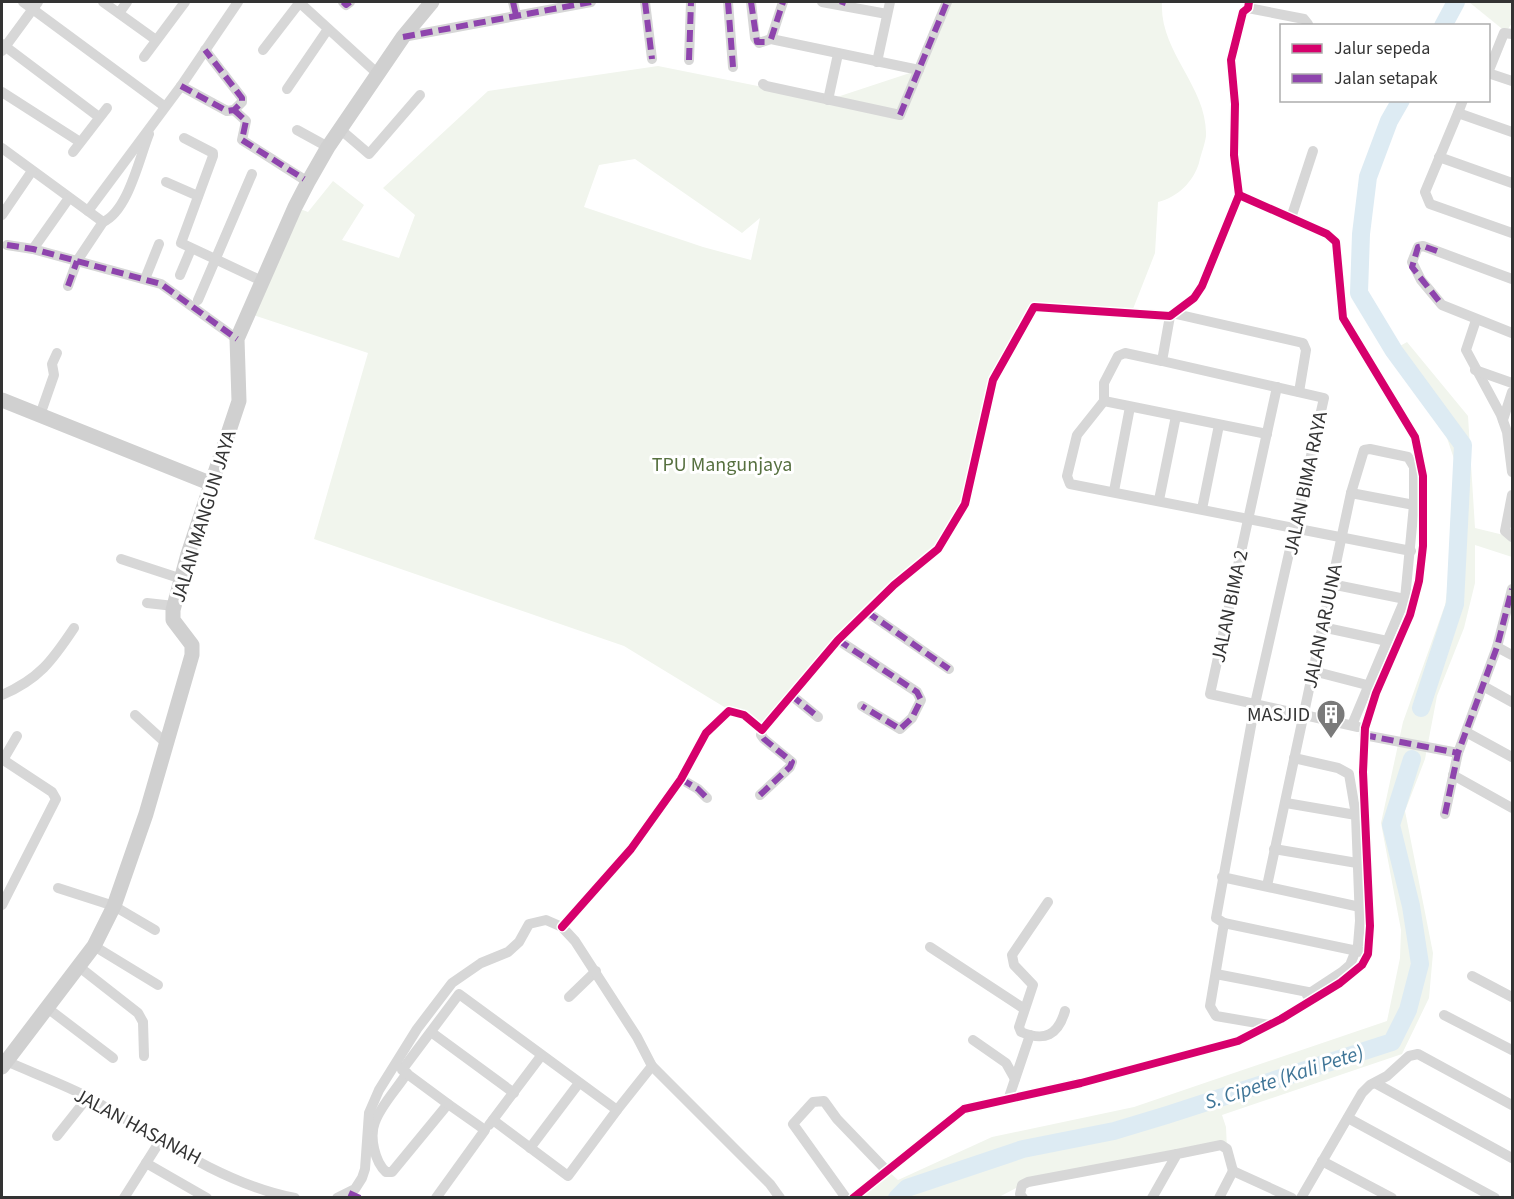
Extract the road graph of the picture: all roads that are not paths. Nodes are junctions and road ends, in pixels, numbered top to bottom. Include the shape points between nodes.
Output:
1 (24, 2) edge
2 (103, 2) edge
3 (127, 2) edge
4 (185, 2) edge
5 (238, 2) edge
6 (300, 2) edge
7 (343, 2) edge
8 (350, 2) edge
9 (432, 2) edge
10 (513, 2) edge
11 (591, 2) edge
12 (645, 2) edge
13 (691, 2) edge
14 (728, 2) edge
15 (752, 2) edge
16 (783, 2) edge
17 (822, 2) edge
18 (890, 2) edge
19 (947, 2) edge
20 (843, 3) edge
21 (36, 5) edge
22 (1248, 5) edge
23 (118, 13) junction
24 (887, 14) junction
25 (516, 15) junction
26 (1308, 24) dead end
27 (328, 29) junction
28 (1512, 34) edge
29 (404, 37) junction
30 (771, 39) junction
31 (156, 40) junction
32 (3, 47) edge
33 (205, 50) junction
34 (263, 50) dead end
35 (838, 54) junction
36 (144, 57) dead end
37 (652, 59) dead end
38 (689, 60) dead end
39 (877, 62) junction
40 (733, 67) dead end
41 (1490, 68) edge
42 (919, 70) junction
43 (1490, 72) edge
44 (380, 75) junction
45 (1512, 81) edge
46 (763, 84) dead end
47 (181, 86) junction
48 (287, 89) dead end
49 (2, 92) edge
50 (420, 95) dead end
51 (828, 100) junction
52 (1462, 102) edge
53 (164, 106) junction
54 (107, 108) dead end
55 (234, 110) junction
56 (1458, 113) junction
57 (99, 117) junction
58 (154, 120) junction
59 (341, 129) junction
60 (297, 130) dead end
61 (1512, 132) edge
62 (184, 138) dead end
63 (80, 142) junction
64 (328, 147) junction
65 (2, 148) edge
66 (73, 152) dead end
67 (1313, 152) dead end
68 (1439, 157) junction
69 (32, 171) junction
70 (252, 174) dead end
71 (166, 182) dead end
72 (308, 182) junction
73 (1512, 183) edge
74 (1239, 195) junction
75 (198, 196) junction
76 (69, 198) junction
77 (88, 212) junction
78 (2, 215) edge
79 (1291, 218) junction
80 (103, 222) junction
81 (1512, 233) edge
82 (159, 244) dead end
83 (7, 245) dead end
84 (33, 249) junction
85 (191, 249) junction
86 (216, 260) junction
87 (77, 261) junction
88 (180, 275) dead end
89 (145, 279) junction
90 (1512, 279) edge
91 (262, 281) junction
92 (68, 286) dead end
93 (198, 300) dead end
94 (1173, 315) junction
95 (1476, 320) junction
96 (1512, 333) edge
97 (237, 339) junction
98 (57, 353) dead end
99 (1162, 361) junction
100 (1475, 370) junction
101 (1512, 383) edge
102 (1277, 387) junction
103 (1299, 392) junction
104 (1512, 392) edge
105 (2, 399) edge
106 (1104, 401) junction
107 (1130, 407) junction
108 (40, 415) junction
109 (1176, 416) junction
110 (1503, 420) junction
111 (1219, 425) junction
112 (1510, 433) edge
113 (1267, 434) junction
114 (1512, 472) edge
115 (212, 484) junction
116 (1114, 490) junction
117 (1351, 493) junction
118 (1512, 495) edge
119 (1159, 500) junction
120 (1414, 505) junction
121 (1202, 509) junction
122 (1248, 519) junction
123 (1296, 528) junction
124 (1512, 537) edge
125 (1341, 538) junction
126 (1411, 551) junction
127 (121, 559) dead end
128 (182, 579) junction
129 (1331, 584) junction
130 (1512, 589) edge
131 (1405, 598) junction
132 (147, 603) dead end
133 (1510, 604) edge
134 (174, 606) junction
135 (867, 612) junction
136 (1322, 627) junction
137 (74, 628) dead end
138 (838, 640) junction
139 (1387, 641) junction
140 (1497, 646) junction
141 (1512, 655) edge
142 (948, 669) dead end
143 (1313, 671) junction
144 (1367, 685) junction
145 (1483, 686) junction
146 (2, 695) edge
147 (791, 695) junction
148 (1512, 702) edge
149 (1255, 704) junction
150 (862, 706) dead end
151 (135, 715) dead end
152 (1304, 715) junction
153 (818, 717) dead end
154 (1352, 725) junction
155 (762, 730) junction
156 (1364, 731) junction
157 (1466, 732) junction
158 (17, 736) dead end
159 (168, 744) junction
160 (1458, 753) junction
161 (1512, 757) edge
162 (1294, 758) junction
163 (2, 760) edge
164 (1454, 775) junction
165 (681, 779) junction
166 (760, 795) dead end
167 (706, 798) dead end
168 (1286, 803) junction
169 (1512, 808) edge
170 (1445, 814) dead end
171 (1356, 815) junction
172 (1274, 849) junction
173 (1357, 863) junction
174 (1222, 878) junction
175 (1267, 886) junction
176 (58, 888) dead end
177 (1048, 902) dead end
178 (2, 905) edge
179 (114, 906) junction
180 (1360, 907) junction
181 (1224, 923) junction
182 (562, 927) junction
183 (155, 930) dead end
184 (94, 946) junction
185 (930, 947) dead end
186 (1357, 950) junction
187 (1368, 954) junction
188 (78, 966) junction
189 (596, 972) junction
190 (1216, 974) junction
191 (1472, 976) dead end
192 (159, 985) dead end
193 (1315, 994) junction
194 (570, 997) dead end
195 (1512, 997) edge
196 (46, 1007) junction
197 (1023, 1008) junction
198 (1065, 1011) dead end
199 (1444, 1014) dead end
200 (1269, 1024) junction
201 (431, 1032) junction
202 (1030, 1035) junction
203 (973, 1040) dead end
204 (1512, 1050) edge
205 (144, 1056) dead end
206 (541, 1056) junction
207 (113, 1058) dead end
208 (4, 1064) edge
209 (651, 1066) junction
210 (407, 1073) junction
211 (1015, 1079) junction
212 (579, 1083) junction
213 (1375, 1083) junction
214 (514, 1093) junction
215 (88, 1097) junction
216 (1009, 1097) junction
217 (448, 1104) junction
218 (1512, 1105) edge
219 (617, 1110) junction
220 (1348, 1118) junction
221 (493, 1120) junction
222 (485, 1130) junction
223 (57, 1136) dead end
224 (160, 1141) junction
225 (530, 1148) junction
226 (1177, 1154) junction
227 (1512, 1158) edge
228 (1322, 1161) junction
229 (146, 1163) junction
230 (886, 1171) junction
231 (1233, 1171) junction
232 (266, 1195) edge
233 (355, 1195) edge
234 (127, 1196) edge
235 (207, 1197) edge
236 (295, 1197) edge
237 (337, 1197) edge
238 (436, 1197) edge
239 (780, 1197) edge
240 (846, 1197) edge
241 (853, 1197) edge
242 (1023, 1197) edge
243 (1152, 1197) edge
244 (1219, 1197) edge
245 (1292, 1197) edge
246 (1301, 1197) edge
247 (1392, 1197) edge
248 (1495, 1197) edge

1 - 21 street
2 - 23 street
3 - 23 street
4 - 31 street
5 - 33 street
6 - 27 street
6 - 34 street
7 - 8 street
9 - 29 street, JALAN MANGUN JAYA
10 - 25 street
11 - 25 street
12 - 37 street
13 - 38 street
14 - 40 street
15 - 30 street via 757,42
16 - 30 street
17 - 20 street
18 - 24 street
19 - 42 street
20 - 24 street
21 - 32 street
21 - 53 street
22 - 26 street via 1304,19
22 - 74 street via 1242,12 1231,60
23 - 31 street
24 - 39 street
25 - 29 street
27 - 44 street
27 - 48 street
28 - 41 street via 1504,33
29 - 44 street, JALAN MANGUN JAYA
30 - 35 street
31 - 36 street
32 - 57 street
33 - 47 street
33 - 55 street via 242,98
35 - 39 street
35 - 51 street
39 - 42 street
42 - 51 street via 900,115
43 - 45 street
44 - 59 street, JALAN MANGUN JAYA
46 - 51 street
47 - 53 street
47 - 55 street via 218,107
49 - 63 street
50 - 59 street via 369,154
52 - 56 street
53 - 58 street
54 - 57 street
55 - 72 street via 246,122 242,140
56 - 61 street
56 - 68 street
57 - 63 street
58 - 77 street
58 - 80 street via 121,206 111,219
59 - 64 street, JALAN MANGUN JAYA
60 - 64 street
62 - 75 street via 213,153
63 - 66 street
64 - 72 street, JALAN MANGUN JAYA
65 - 69 street
67 - 79 street
68 - 73 street
68 - 81 street via 1425,192 1430,204
69 - 76 street
69 - 78 street
70 - 86 street
71 - 75 street
72 - 91 street, JALAN MANGUN JAYA
74 - 79 street
74 - 94 street via 1202,286
75 - 85 street via 180,240
76 - 77 street
76 - 84 street
77 - 80 street
79 - 156 street via 1327,234 1338,246 1342,318 1415,437 1423,476 1419,581 1410,615
80 - 87 street
82 - 89 street
83 - 84 street
84 - 87 street
85 - 86 street
85 - 88 street
86 - 91 street
86 - 93 street
87 - 89 street
87 - 92 street
89 - 97 street via 169,289
90 - 95 street via 1418,247 1412,267 1442,305
91 - 97 street, JALAN MANGUN JAYA
94 - 99 street
94 - 103 street via 1303,343 1306,350
94 - 135 street via 1034,307 993,380 965,504 938,549
95 - 96 street
95 - 100 street via 1466,346
97 - 115 street, JALAN MANGUN JAYA via 238,401
98 - 108 street
99 - 102 street, JALAN BIMA RAYA
99 - 106 street, JALAN BIMA RAYA via 1125,353 1118,356 1104,383
100 - 101 street
100 - 110 street
102 - 103 street, JALAN BIMA RAYA
102 - 113 street, JALAN BIMA 2
103 - 123 street, JALAN BIMA RAYA via 1324,398
104 - 110 street
105 - 108 street
106 - 107 street
106 - 116 street via 1077,435 1067,480 1108,493
107 - 109 street
107 - 116 street
108 - 115 street
109 - 111 street
109 - 119 street
110 - 112 street
111 - 113 street
111 - 121 street
112 - 114 street
113 - 122 street, JALAN BIMA 2
115 - 128 street, JALAN MANGUN JAYA
116 - 119 street
117 - 120 street
117 - 120 street, JALAN ARJUNA via 1364,450 1383,450 1405,455 1412,462
117 - 125 street, JALAN ARJUNA
118 - 124 street via 1505,531
119 - 121 street
120 - 126 street
121 - 122 street
122 - 123 street
122 - 149 street, JALAN BIMA 2 via 1210,694
123 - 125 street
123 - 149 street, JALAN BIMA RAYA
125 - 126 street
125 - 129 street, JALAN ARJUNA
126 - 131 street
127 - 128 street
128 - 134 street, JALAN MANGUN JAYA
129 - 131 street
129 - 136 street, JALAN ARJUNA
130 - 133 street
131 - 139 street
132 - 134 street
133 - 140 street
134 - 159 street, JALAN MANGUN JAYA via 173,620 192,645 192,655
135 - 138 street
135 - 142 street
136 - 139 street
136 - 143 street, JALAN ARJUNA
137 - 146 street via 43,671
138 - 147 street
138 - 150 street via 917,692 921,700 912,718 900,729
139 - 144 street
140 - 141 street
140 - 145 street
143 - 144 street
143 - 152 street, JALAN ARJUNA
144 - 154 street
145 - 148 street
145 - 157 street
147 - 153 street
147 - 155 street
149 - 152 street
149 - 174 street, JALAN BIMA RAYA
151 - 159 street
152 - 154 street
152 - 162 street, JALAN ARJUNA
154 - 156 street
155 - 165 street via 744,716 729,711 706,733
155 - 166 street via 764,740 792,762
156 - 160 street
156 - 187 street
157 - 160 street
157 - 161 street
158 - 163 street
159 - 179 street, JALAN MANGUN JAYA
160 - 164 street
162 - 168 street, JALAN ARJUNA
162 - 171 street via 1349,774
163 - 178 street via 52,792 56,799
164 - 169 street
164 - 170 street
165 - 167 street
165 - 182 street via 631,849
168 - 171 street
168 - 172 street, JALAN ARJUNA
171 - 173 street
172 - 173 street
172 - 175 street, JALAN ARJUNA
173 - 180 street
174 - 175 street
174 - 181 street, JALAN BIMA RAYA via 1216,918
175 - 180 street
176 - 179 street
177 - 197 street via 1012,955 1014,965 1033,985
179 - 183 street
179 - 184 street, JALAN MANGUN JAYA
180 - 186 street
181 - 186 street
181 - 190 street
182 - 189 street
182 - 233 street via 546,920 530,924 508,951 452,983 379,1090 369,1113 365,1169
184 - 188 street, JALAN MANGUN JAYA
184 - 192 street
185 - 197 street
186 - 187 street
186 - 193 street via 1350,965
187 - 193 street via 1357,970
188 - 196 street, JALAN MANGUN JAYA
188 - 205 street via 138,1013 143,1022
189 - 194 street
189 - 209 street via 637,1036
190 - 193 street
190 - 200 street via 1210,1006 1216,1016
191 - 195 street
193 - 200 street
196 - 207 street
196 - 208 street, JALAN MANGUN JAYA
197 - 202 street via 1019,1027
198 - 202 street via 1056,1032
199 - 204 street
200 - 216 street via 1227,1044 1081,1083
201 - 206 street via 459,994
201 - 210 street via 402,1070
201 - 214 street
202 - 211 street
203 - 211 street via 1006,1063
206 - 212 street
206 - 214 street
208 - 215 street, JALAN HASANAH
209 - 219 street
209 - 239 street
210 - 217 street
210 - 217 street via 374,1123 374,1145 384,1170 392,1172
211 - 216 street
212 - 219 street
212 - 225 street
213 - 218 street via 1409,1056 1418,1054
213 - 220 street via 1362,1093
213 - 227 street
214 - 221 street
215 - 223 street
215 - 224 street, JALAN HASANAH
216 - 230 street via 964,1109
217 - 222 street
219 - 225 street via 568,1176
220 - 228 street
220 - 248 street
221 - 222 street
221 - 225 street
222 - 238 street
224 - 229 street
224 - 232 street, JALAN HASANAH
226 - 231 street via 1221,1145 1227,1149
226 - 242 street via 1028,1182 1022,1185
226 - 243 street
228 - 246 street
228 - 247 street
229 - 234 street
229 - 235 street
230 - 240 street via 824,1101 813,1102 793,1124
230 - 241 street
231 - 244 street
231 - 245 street
232 - 236 street, JALAN HASANAH
233 - 237 street

